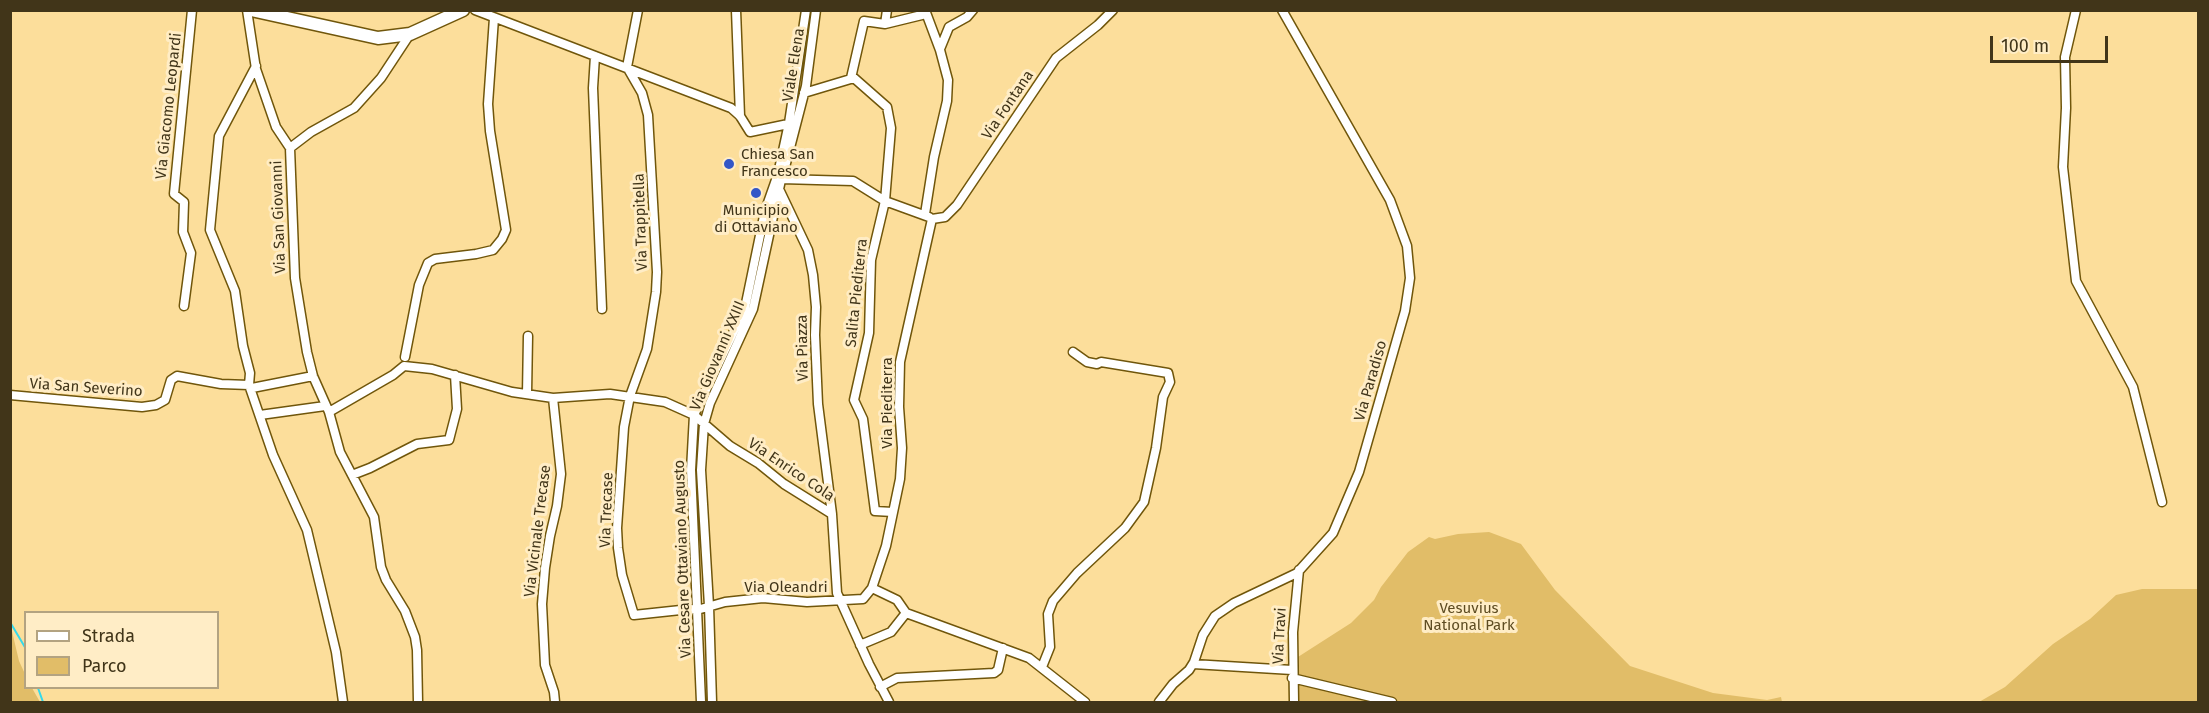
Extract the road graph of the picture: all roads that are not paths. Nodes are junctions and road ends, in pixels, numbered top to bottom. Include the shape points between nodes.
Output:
1 (192, 10) edge
2 (249, 10) edge
3 (463, 10) edge
4 (475, 10) edge
5 (638, 10) edge
6 (736, 10) edge
7 (806, 10) edge
8 (816, 10) edge
9 (887, 10) edge
10 (973, 10) edge
11 (1113, 10) edge
12 (1282, 10) edge
13 (2076, 10) edge
14 (925, 12) edge
15 (286, 14) edge
16 (494, 18) junction
17 (885, 24) junction
18 (410, 34) junction
19 (940, 50) junction
20 (595, 56) junction
21 (256, 66) junction
22 (627, 67) junction
23 (852, 78) junction
24 (804, 93) junction
25 (740, 116) junction
26 (793, 123) junction
27 (290, 148) junction
28 (780, 184) junction
29 (885, 201) junction
30 (928, 216) junction
31 (184, 306) dead end
32 (602, 309) dead end
33 (528, 336) dead end
34 (1073, 352) dead end
35 (405, 357) dead end
36 (455, 375) junction
37 (313, 376) junction
38 (637, 377) joint
39 (251, 387) junction
40 (527, 394) junction
41 (10, 395) edge
42 (630, 396) junction
43 (553, 398) junction
44 (327, 409) junction
45 (261, 415) junction
46 (694, 415) junction
47 (704, 424) junction
48 (352, 475) junction
49 (2162, 502) dead end
50 (893, 512) junction
51 (832, 514) junction
52 (1299, 570) junction
53 (872, 588) junction
54 (840, 601) junction
55 (709, 606) junction
56 (697, 610) junction
57 (906, 613) junction
58 (860, 645) junction
59 (1003, 648) junction
60 (1193, 664) junction
61 (1042, 667) junction
62 (1292, 674) junction
63 (880, 687) junction
64 (343, 702) edge
65 (418, 702) edge
66 (555, 702) edge
67 (701, 702) edge
68 (712, 702) edge
69 (889, 702) edge
70 (1085, 702) edge
71 (1159, 702) edge
72 (1294, 702) edge
73 (1392, 702) edge

1 - 31 street, Via Giacomo Leopardi via 174,194 184,202 183,232 191,253
2 - 15 main road
2 - 21 street
3 - 18 main road
4 - 16 street
5 - 22 street
6 - 25 street
7 - 26 street, Viale Elena
8 - 24 street, Viale Elena
9 - 17 street
10 - 19 street via 949,27
11 - 30 street, Via Fontana via 1056,58 957,205 945,217
12 - 52 street, Via Paradiso via 1390,200 1407,246 1410,278 1405,311 1359,472 1332,532
13 - 49 street via 2065,57 2063,167 2076,281 2133,387
14 - 17 street
14 - 19 street, Via Piediterra
15 - 18 main road via 378,38
16 - 20 street
16 - 35 street via 488,104 506,230 494,250 435,258 428,263 419,285
17 - 23 street via 864,21
18 - 27 street, Via San Giovanni via 381,78 354,108
19 - 30 street, Via Piediterra via 948,80 947,101 934,157
20 - 22 street
20 - 32 street
21 - 27 street via 276,127
21 - 39 street via 219,136 210,230 235,291
22 - 25 street via 731,108
22 - 38 street, Via Trappitella via 642,93 648,115 657,272 647,349
23 - 24 street
23 - 29 street via 887,107 891,128
24 - 26 street, Viale Elena
25 - 26 street via 750,132
26 - 28 street, Via Giovanni XXIII
26 - 46 street, Via Giovanni XXIII via 765,211 745,308
27 - 37 street, Via San Giovanni via 297,299
28 - 29 street via 853,181
28 - 47 street, Via Giovanni XXIII via 753,309
28 - 51 street, Via Piazza via 808,250 813,275 818,404
29 - 30 street
29 - 50 street, Salita Piediterra via 872,260 869,333 854,400 863,419 875,511
30 - 50 street, Via Piediterra via 900,362 898,407 902,448
33 - 40 street
34 - 61 street via 1087,362 1168,373 1170,382 1162,397 1144,502 1125,528 1053,601 1048,614 1050,647
36 - 40 street, Via Enrico Cola
36 - 44 street, Via Enrico Cola via 404,366
36 - 48 street via 457,409 449,440 417,444
37 - 39 street
37 - 44 street, Via San Giovanni
38 - 42 street, Via Trecase
39 - 41 street, Via San Severino via 177,376 171,380 165,400 142,407
39 - 45 street
40 - 43 street, Via Enrico Cola
42 - 43 street, Via Enrico Cola
42 - 46 street, Via Enrico Cola via 665,402
42 - 56 street, Via Trecase via 617,528 634,615
43 - 66 street, Via Vicinale Trecase via 561,474 542,604 545,665
44 - 45 street
44 - 48 street, Via San Giovanni via 340,452
45 - 64 street via 273,455 307,530 336,652
46 - 47 street, Via Enrico Cola
46 - 56 street, Via Cesare Ottaviano Augusto
47 - 51 street, Via Enrico Cola via 784,484
47 - 55 street, Via Cesare Ottaviano Augusto via 701,470
48 - 65 street, Via San Giovanni via 374,517 386,580 415,637
50 - 53 street, Via Piediterra
51 - 54 street, Via Enrico Cola
52 - 60 street, Via Paradiso via 1215,616
52 - 62 street, Via Travi
53 - 54 street, Via Oleandri via 863,599
53 - 57 street via 897,600
54 - 55 street, Via Oleandri via 763,598
54 - 58 street, Via Enrico Cola
55 - 56 street, Via Oleandri
55 - 68 street, Via Cesare Ottaviano Augusto
56 - 67 street, Via Cesare Ottaviano Augusto
57 - 58 street via 891,632
57 - 59 street
58 - 63 street, Via Enrico Cola
59 - 61 street
59 - 63 street via 994,673 897,678
60 - 62 street
60 - 71 street, Via Paradiso
61 - 70 street
62 - 72 street, Via Travi
62 - 73 street
63 - 69 street, Via Enrico Cola

